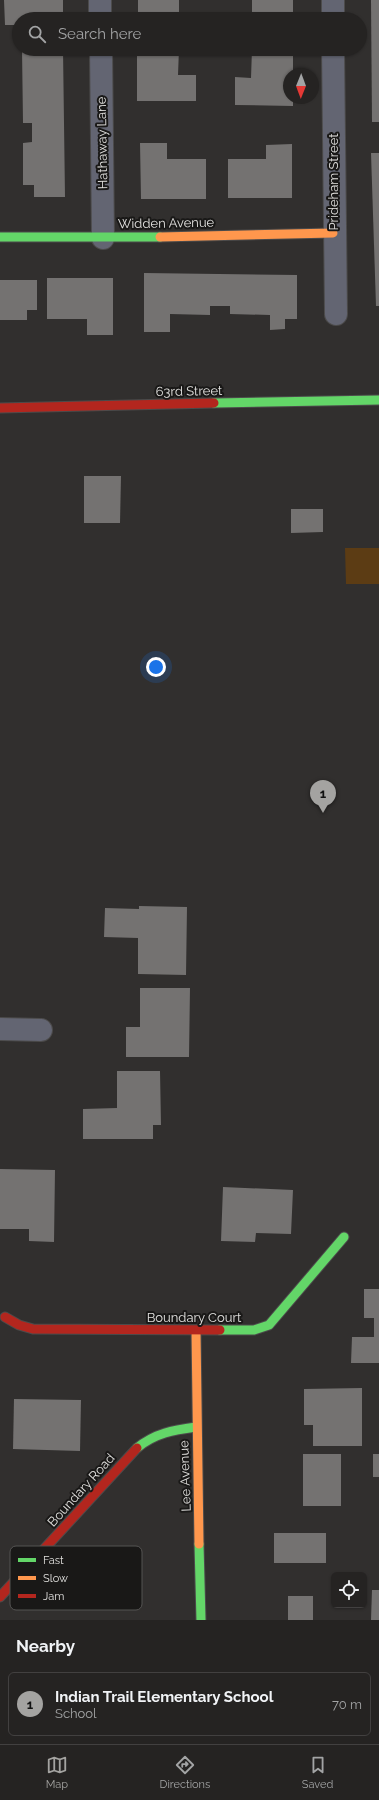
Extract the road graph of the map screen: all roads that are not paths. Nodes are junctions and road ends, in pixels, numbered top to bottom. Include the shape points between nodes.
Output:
1 (100, 0) edge
2 (333, 0) edge
3 (100, 12) edge
4 (333, 12) edge
5 (101, 56) edge
6 (333, 56) edge
7 (334, 233) junction
8 (0, 237) edge
9 (103, 238) junction
10 (336, 314) dead end
11 (379, 400) edge
12 (0, 408) edge
13 (0, 1029) edge
14 (41, 1030) dead end
15 (344, 1237) dead end
16 (5, 1317) dead end
17 (196, 1331) junction
18 (196, 1427) junction
19 (47, 1546) edge
20 (10, 1586) edge
21 (0, 1597) edge
22 (201, 1620) edge

1 - 3 street
2 - 4 street
5 - 9 street, Hathaway Lane
6 - 7 street, Prideham Street
7 - 9 street, Widden Avenue
7 - 10 street, Prideham Street
8 - 9 street, Widden Avenue
11 - 12 street, 63rd Street
13 - 14 street
15 - 17 street, Boundary Court via 269,1325 254,1330
16 - 17 street, Boundary Court via 32,1329
17 - 18 street, Lee Avenue
18 - 19 street, Boundary Road via 161,1432 148,1438
18 - 22 street, Lee Avenue
20 - 21 street, Boundary Road

